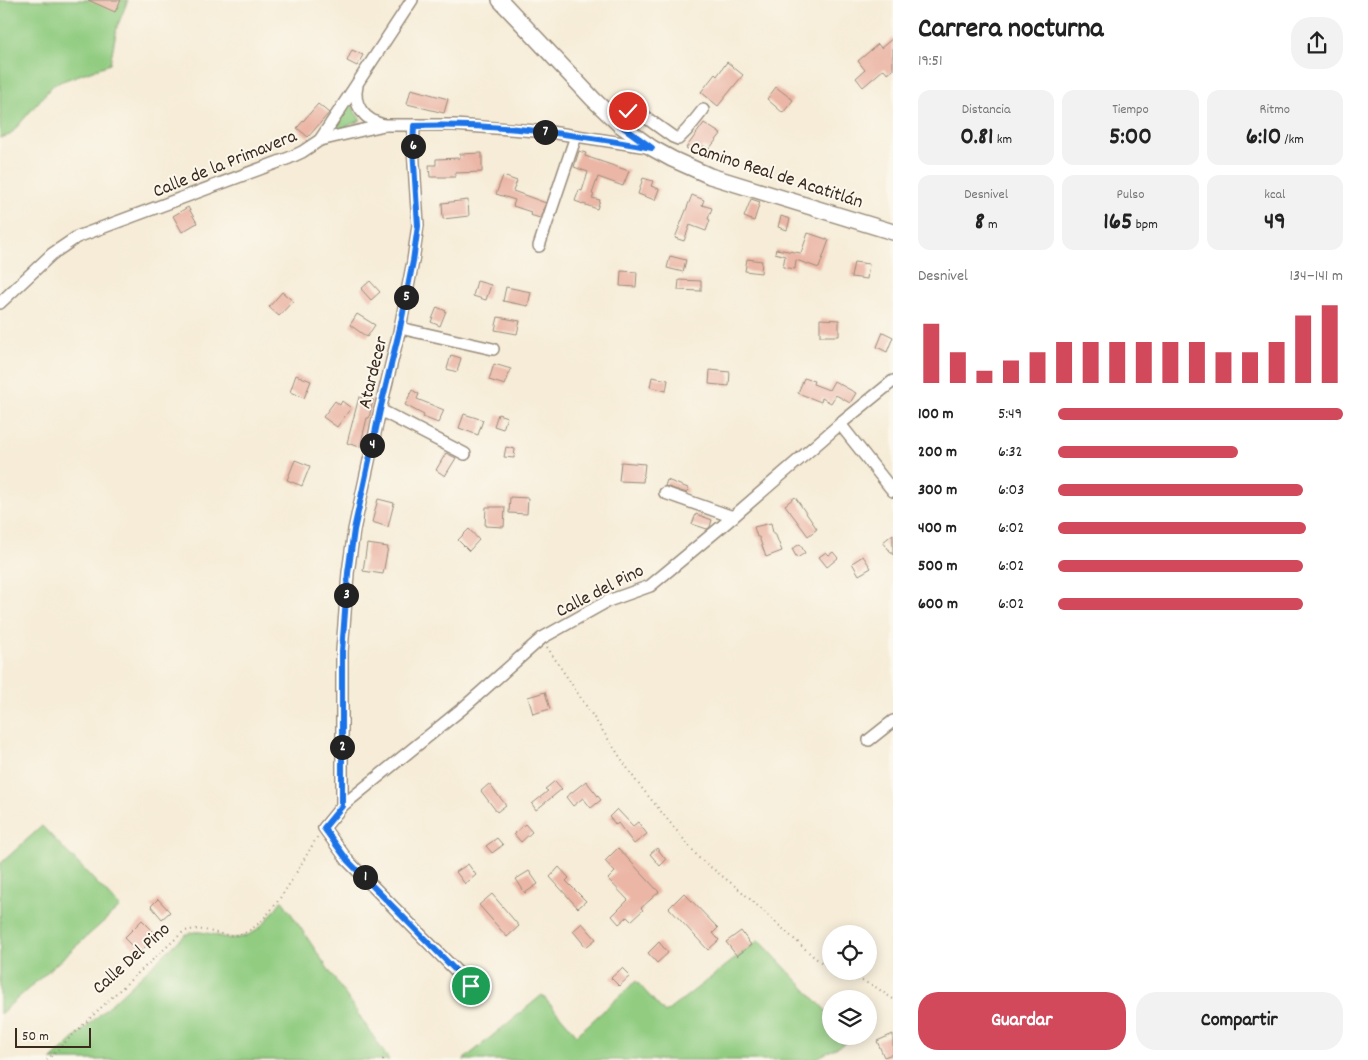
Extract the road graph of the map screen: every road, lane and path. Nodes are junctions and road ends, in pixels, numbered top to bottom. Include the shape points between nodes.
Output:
1 (412, 0) edge
2 (500, 0) edge
3 (361, 78) junction
4 (703, 110) dead end
5 (619, 124) junction
6 (384, 125) junction
7 (414, 126) junction
8 (576, 136) junction
9 (320, 140) junction
10 (652, 148) junction
11 (893, 232) edge
12 (539, 246) dead end
13 (0, 303) edge
14 (400, 328) junction
15 (493, 349) dead end
16 (893, 381) edge
17 (380, 410) junction
18 (840, 424) junction
19 (465, 454) dead end
20 (893, 492) edge
21 (665, 493) dead end
22 (733, 516) junction
23 (542, 638) junction
24 (893, 720) edge
25 (869, 740) dead end
26 (342, 806) junction
27 (324, 828) junction
28 (822, 963) edge
29 (860, 980) edge
30 (471, 986) dead end
31 (893, 999) edge
32 (384, 1055) dead end
33 (47, 1060) edge
34 (383, 1060) edge

1 - 3 street, Calle de la Primavera
2 - 5 main road, Camino Real de Acatitlán
3 - 6 street via 356,94 358,106 366,117
3 - 9 street, Calle de la Primavera
4 - 5 street via 678,139 634,109 628,111
5 - 10 main road, Camino Real de Acatitlán
6 - 7 street
6 - 9 street
7 - 8 street via 454,124
7 - 14 street, Atardecer via 418,226
8 - 10 street
8 - 12 street
9 - 13 street, Calle de la Primavera via 289,158 77,238 52,254
10 - 11 main road, Camino Real de Acatitlán via 710,176
14 - 15 street
14 - 17 street, Atardecer
16 - 18 street, Calle del Pino
17 - 19 street
17 - 26 street, Atardecer via 348,573 342,651
18 - 20 street
18 - 22 street, Calle del Pino
21 - 22 street
22 - 23 street, Calle del Pino via 650,586 608,601
23 - 26 street, Calle del Pino via 463,708
23 - 28 path via 636,782 698,858 740,890
24 - 25 street
26 - 27 street
27 - 30 street via 348,861
27 - 33 path, Calle Del Pino via 287,889 250,931 234,936 195,928 183,932
29 - 31 path
32 - 34 path

